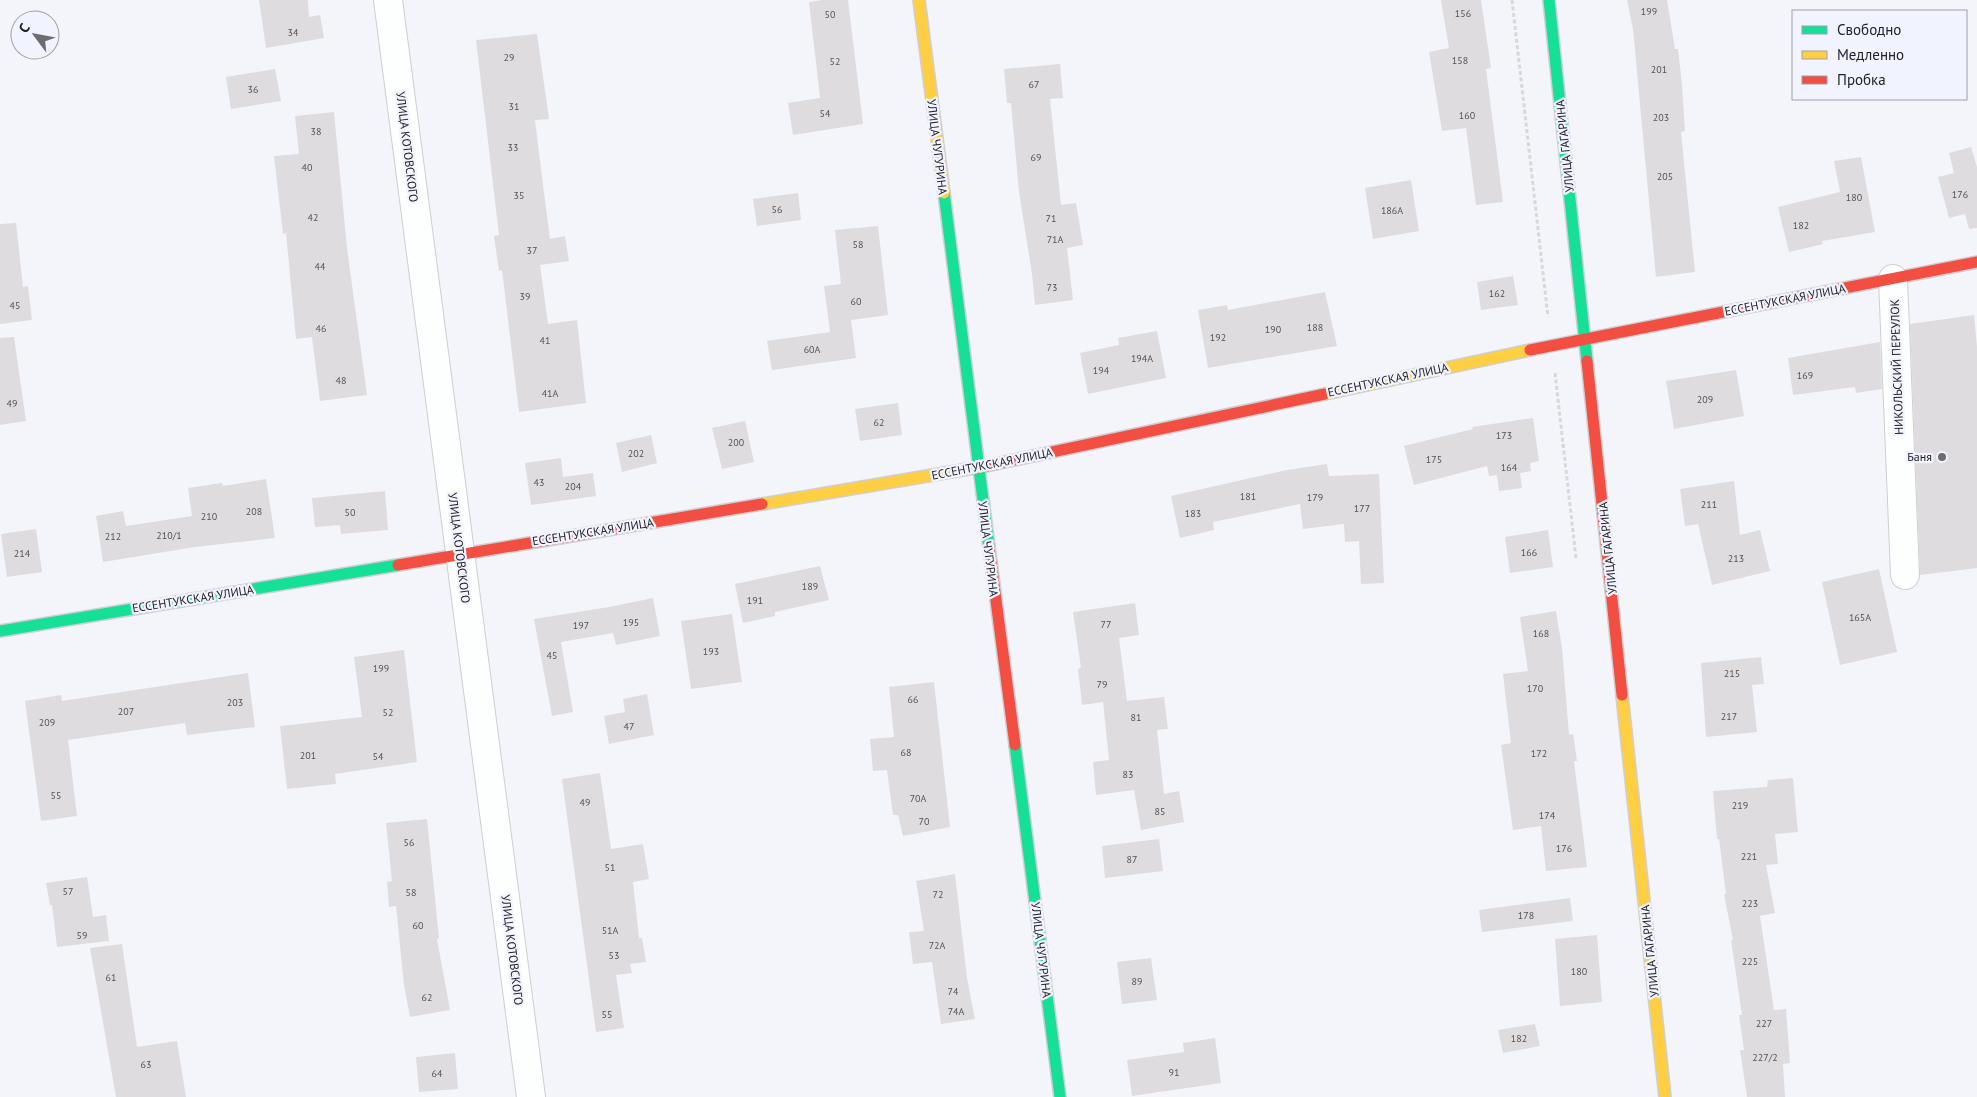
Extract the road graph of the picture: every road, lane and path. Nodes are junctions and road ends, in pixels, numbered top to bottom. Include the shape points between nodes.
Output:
1 (388, 0) edge
2 (919, 0) edge
3 (1512, 0) edge
4 (1549, 0) edge
5 (1977, 262) edge
6 (1894, 279) junction
7 (1586, 338) junction
8 (1552, 345) junction
9 (978, 468) junction
10 (460, 554) junction
11 (1577, 563) dead end
12 (1905, 575) dead end
13 (0, 631) edge
14 (531, 1097) edge
15 (1060, 1097) edge
16 (1665, 1097) edge

1 - 10 street, УЛИЦА КОТОВСКОГО
2 - 9 street, УЛИЦА ЧУГУРИНА
3 - 8 path
4 - 7 street, УЛИЦА ГАГАРИНА
5 - 6 street, ЕССЕНТУКСКАЯ УЛИЦА
6 - 7 street, ЕССЕНТУКСКАЯ УЛИЦА
6 - 12 street, НИКОЛЬСКИЙ ПЕРЕУЛОК
7 - 8 street, ЕССЕНТУКСКАЯ УЛИЦА
7 - 16 street, УЛИЦА ГАГАРИНА
8 - 9 street, ЕССЕНТУКСКАЯ УЛИЦА
8 - 11 path
9 - 10 street, ЕССЕНТУКСКАЯ УЛИЦА
9 - 15 street, УЛИЦА ЧУГУРИНА
10 - 13 street, ЕССЕНТУКСКАЯ УЛИЦА
10 - 14 street, УЛИЦА КОТОВСКОГО

